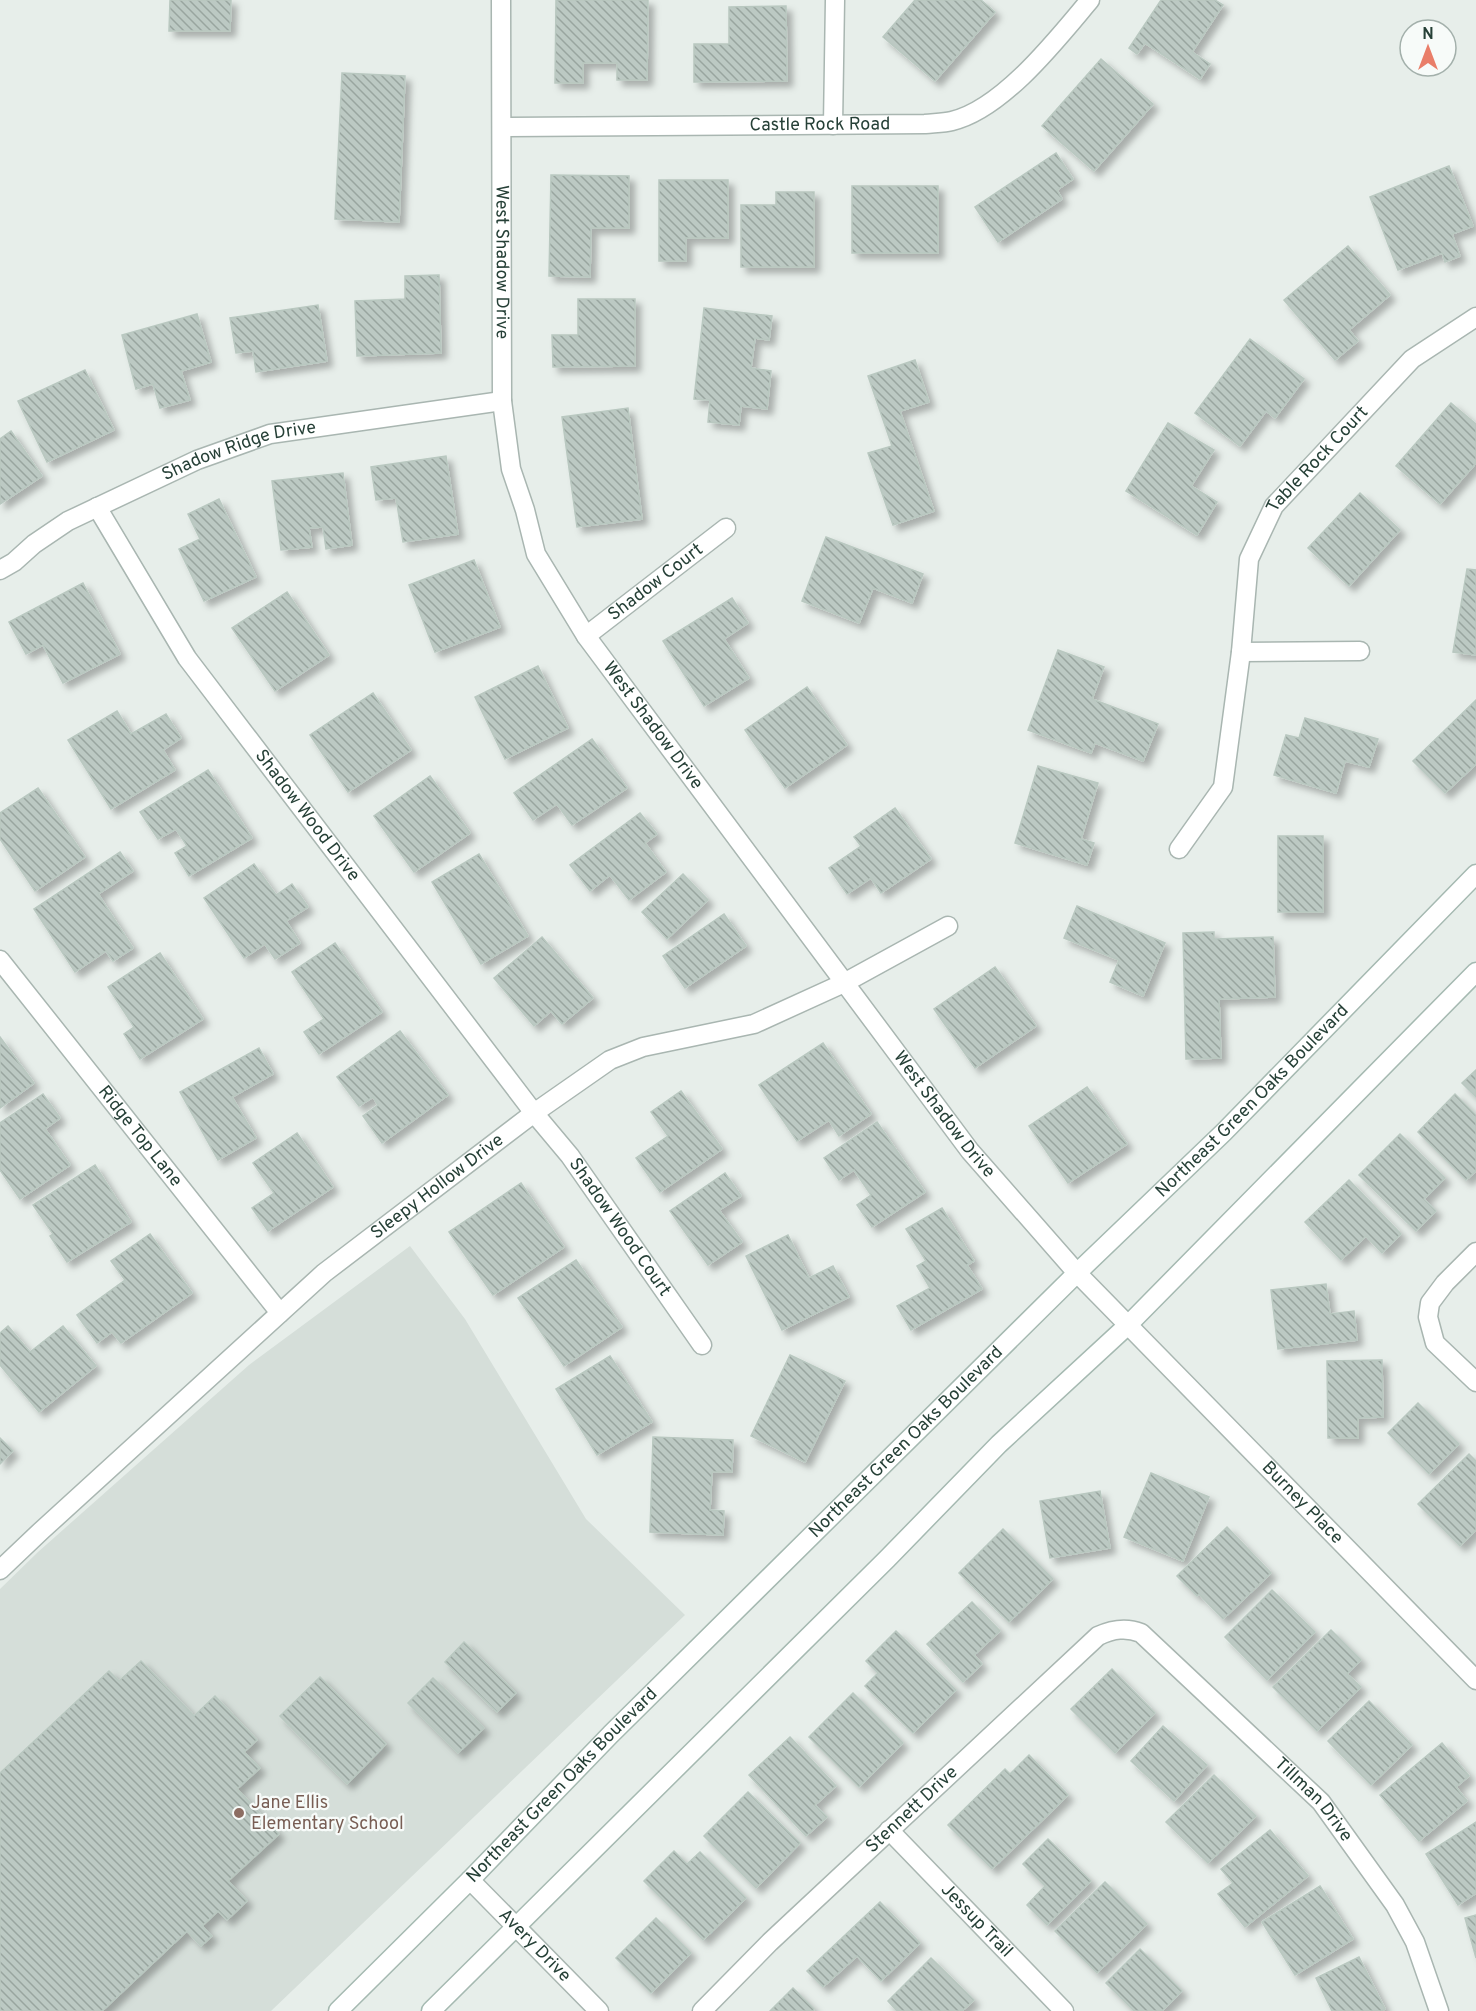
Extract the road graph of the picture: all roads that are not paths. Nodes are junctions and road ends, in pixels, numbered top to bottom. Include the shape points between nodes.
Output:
1 (501, 0) edge
2 (835, 0) edge
3 (1090, 0) edge
4 (833, 125) junction
5 (502, 127) junction
6 (1476, 317) edge
7 (502, 401) junction
8 (97, 507) junction
9 (726, 528) dead end
10 (0, 570) edge
11 (586, 636) junction
12 (1360, 651) dead end
13 (1241, 652) junction
14 (1179, 849) dead end
15 (1476, 874) edge
16 (948, 926) dead end
17 (0, 960) edge
18 (1476, 972) edge
19 (844, 983) junction
20 (534, 1113) junction
21 (1476, 1252) edge
22 (1077, 1273) junction
23 (280, 1313) junction
24 (1128, 1325) junction
25 (702, 1346) dead end
26 (1476, 1382) edge
27 (0, 1570) edge
28 (1133, 1630) joint
29 (1476, 1680) edge
30 (889, 1830) junction
31 (470, 1880) junction
32 (517, 1926) junction
33 (338, 2011) edge
34 (431, 2011) edge
35 (599, 2011) edge
36 (702, 2011) edge
37 (1064, 2011) edge
38 (1439, 2011) edge

1 - 5 street, West Shadow Drive
2 - 4 street
3 - 4 street, Castle Rock Road via 1036,64 973,114 925,124
4 - 5 street, Castle Rock Road
5 - 7 street, West Shadow Drive
6 - 13 street, Table Rock Court via 1412,359 1274,506 1249,559
7 - 8 street, Shadow Ridge Drive via 270,434 197,460
7 - 11 street, West Shadow Drive via 511,469 536,554
8 - 10 street, Shadow Ridge Drive via 68,521
8 - 20 street, Shadow Wood Drive via 187,658
9 - 11 street, Shadow Court
11 - 19 street, West Shadow Drive
12 - 13 street
13 - 14 street, Table Rock Court via 1223,787
15 - 22 street, Northeast Green Oaks Boulevard via 1224,1132
16 - 19 street, Sleepy Hollow Drive
17 - 23 street, Ridge Top Lane
18 - 24 street
19 - 20 street, Sleepy Hollow Drive via 754,1024 643,1047 610,1060
19 - 22 street, West Shadow Drive via 970,1151
20 - 23 street, Sleepy Hollow Drive via 324,1273
20 - 25 street, Shadow Wood Court via 570,1156
21 - 26 street via 1430,1303 1428,1317 1436,1343
22 - 24 street, West Shadow Drive
22 - 31 street, Northeast Green Oaks Boulevard via 611,1734
23 - 27 street, Sleepy Hollow Drive
24 - 29 street, Burney Place
24 - 32 street via 999,1444
28 - 30 street, Stennett Drive via 1114,1629 1098,1636
28 - 38 street, Tillman Drive via 1141,1633 1321,1802 1395,1905 1415,1942
30 - 36 street, Stennett Drive
30 - 37 street, Jessup Trail
31 - 32 street, Avery Drive
31 - 33 street, Northeast Green Oaks Boulevard
32 - 34 street
32 - 35 street, Avery Drive

